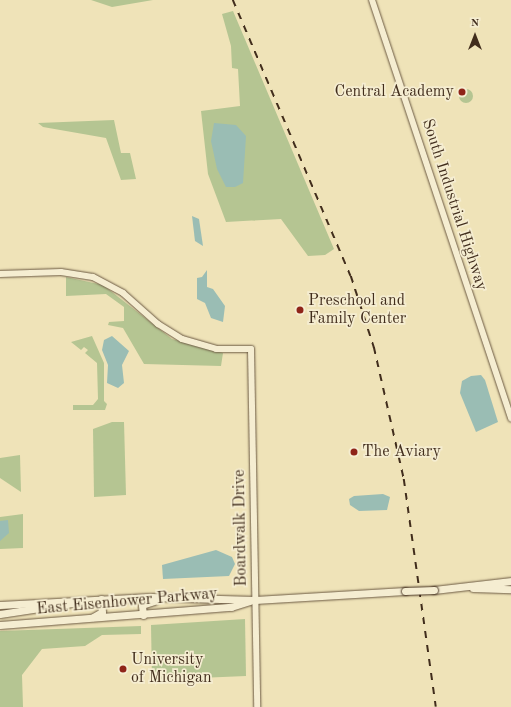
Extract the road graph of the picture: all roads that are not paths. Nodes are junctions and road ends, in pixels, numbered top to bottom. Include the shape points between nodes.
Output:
1 (372, 0) edge
2 (0, 274) edge
3 (511, 418) edge
4 (511, 581) edge
5 (463, 587) junction
6 (511, 589) edge
7 (183, 597) junction
8 (101, 599) junction
9 (84, 600) junction
10 (255, 600) junction
11 (0, 605) edge
12 (0, 614) edge
13 (143, 615) junction
14 (1, 625) edge
15 (256, 707) edge

1 - 3 street, South Industrial Highway
2 - 10 street, Boardwalk Drive via 61,272 93,277 123,292 158,324 182,339 216,349 251,349
4 - 5 main road, East Eisenhower Parkway
5 - 6 main road, East Eisenhower Parkway
5 - 10 main road, East Eisenhower Parkway, bridge
7 - 8 main road, East Eisenhower Parkway
7 - 10 main road, East Eisenhower Parkway
7 - 13 main road via 146,602 142,605
8 - 9 main road, East Eisenhower Parkway
8 - 14 main road via 102,612 92,617
9 - 11 main road, East Eisenhower Parkway
9 - 12 main road via 61,607
10 - 13 main road, East Eisenhower Parkway via 231,608
10 - 15 street, Boardwalk Drive
13 - 14 main road, East Eisenhower Parkway

